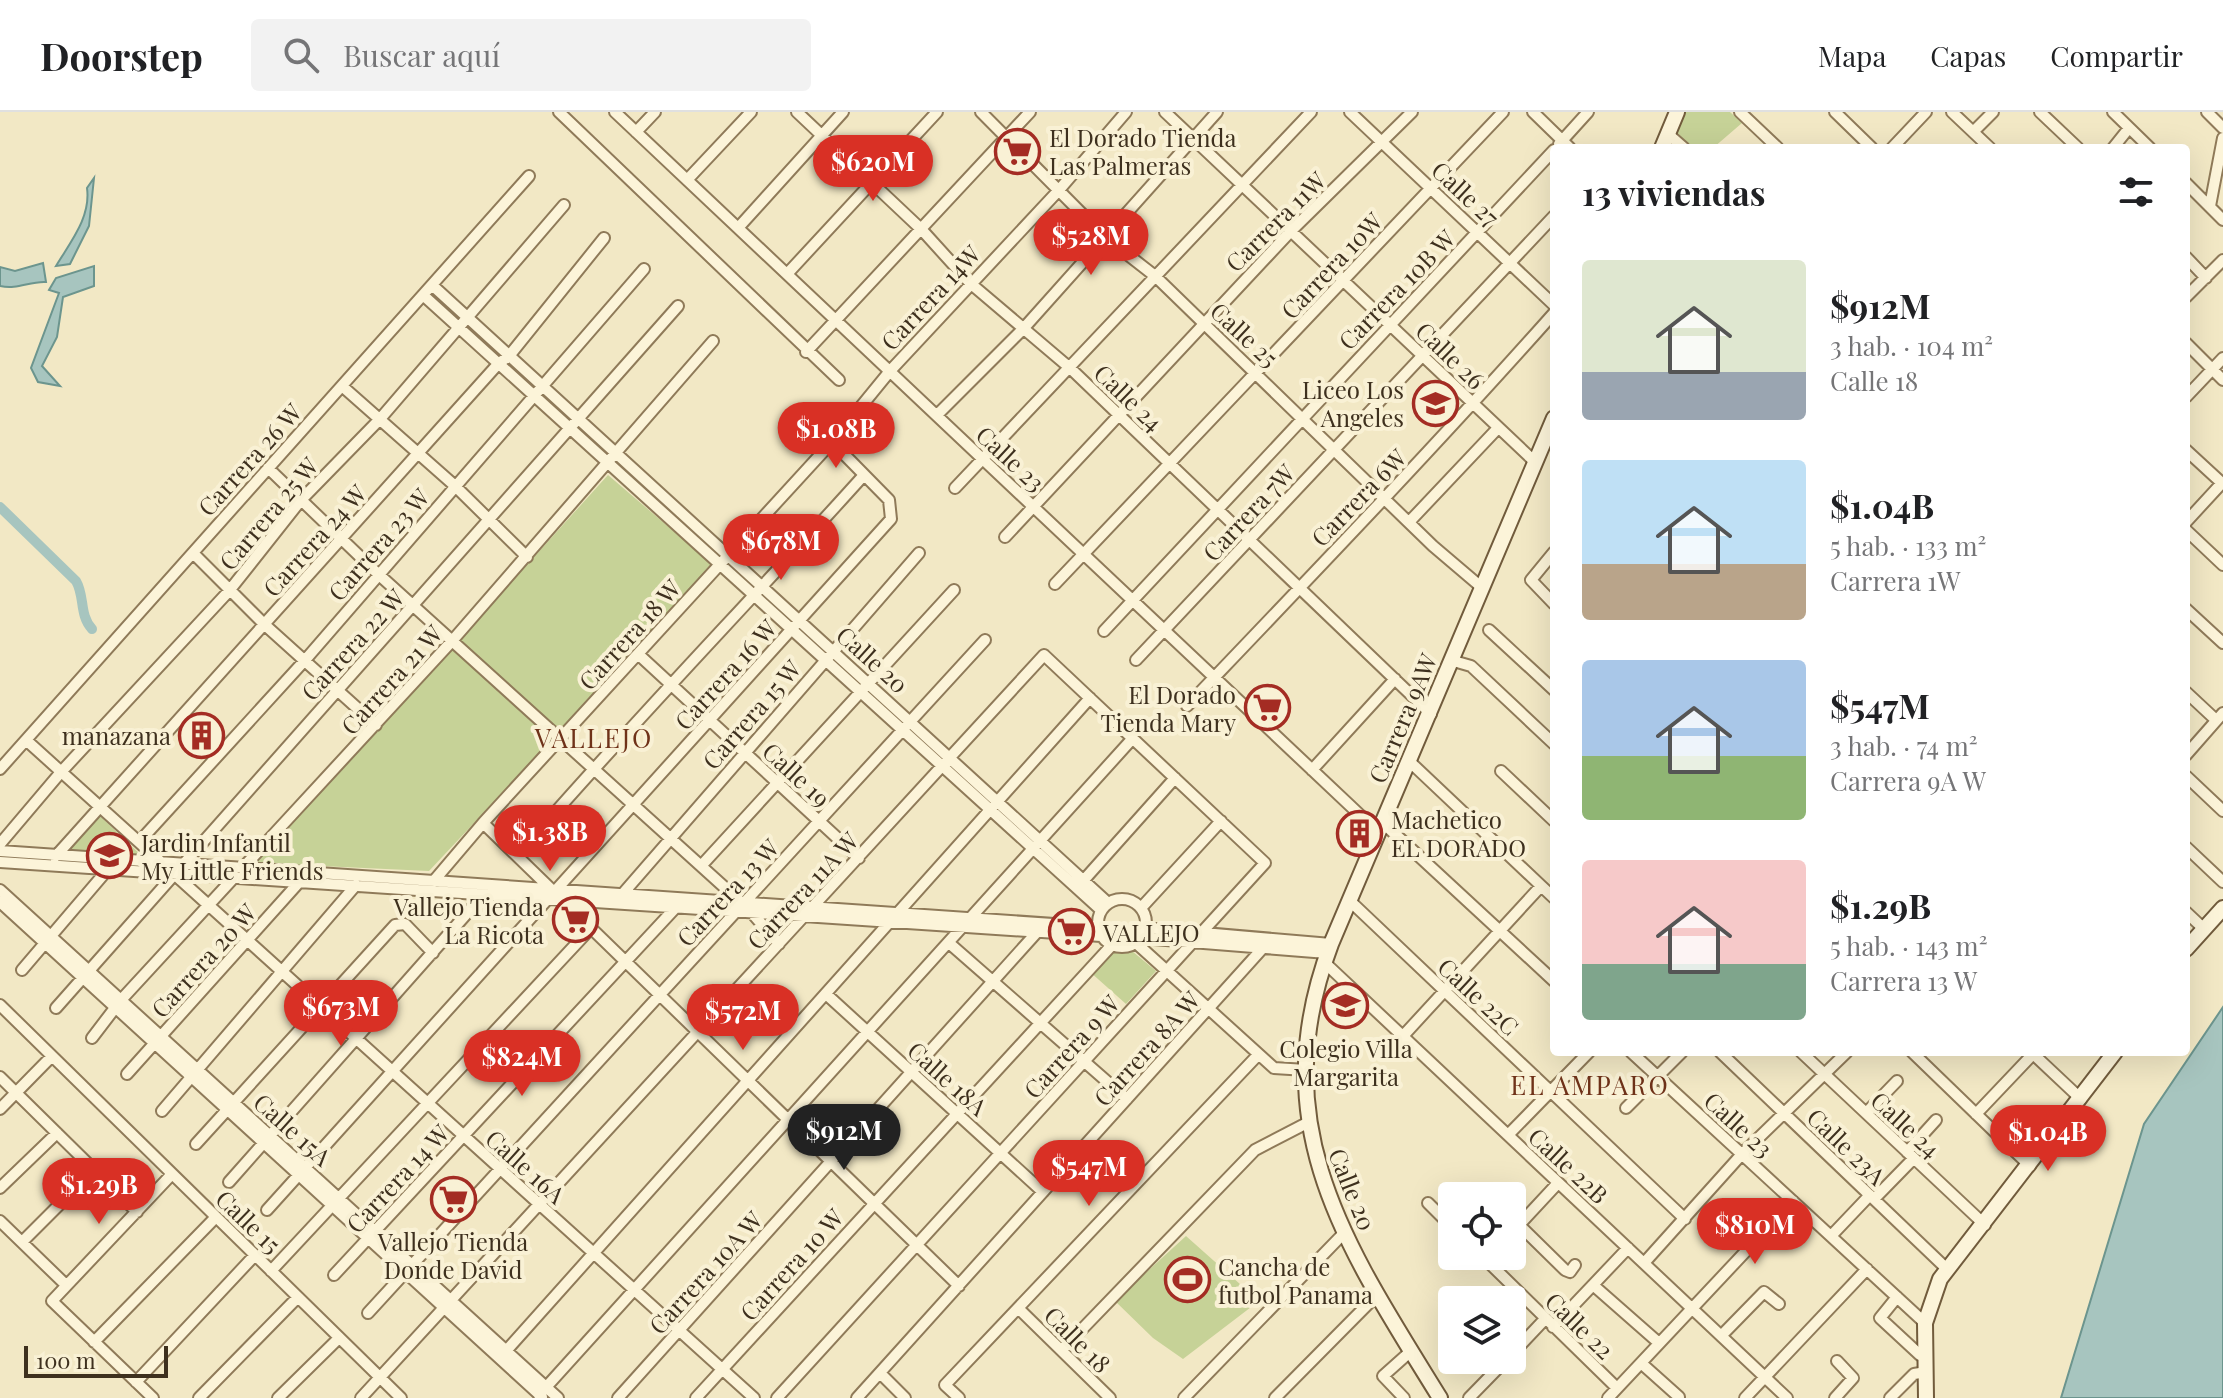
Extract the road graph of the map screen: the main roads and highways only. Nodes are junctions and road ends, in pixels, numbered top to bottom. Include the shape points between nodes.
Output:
1 (1677, 112) edge
2 (1665, 141) edge
3 (1550, 427) edge
4 (2223, 908) edge
5 (2190, 944) edge
6 (1306, 1039) joint
7 (2112, 1056) edge
8 (1440, 1398) edge
9 (1926, 1398) edge

1 - 2 main road
3 - 6 main road, Carrera 9AW via 1327,953
4 - 5 main road
6 - 8 main road, Calle 20 via 1307,1123 1325,1192 1376,1296
7 - 9 main road via 1934,1292 1925,1323

